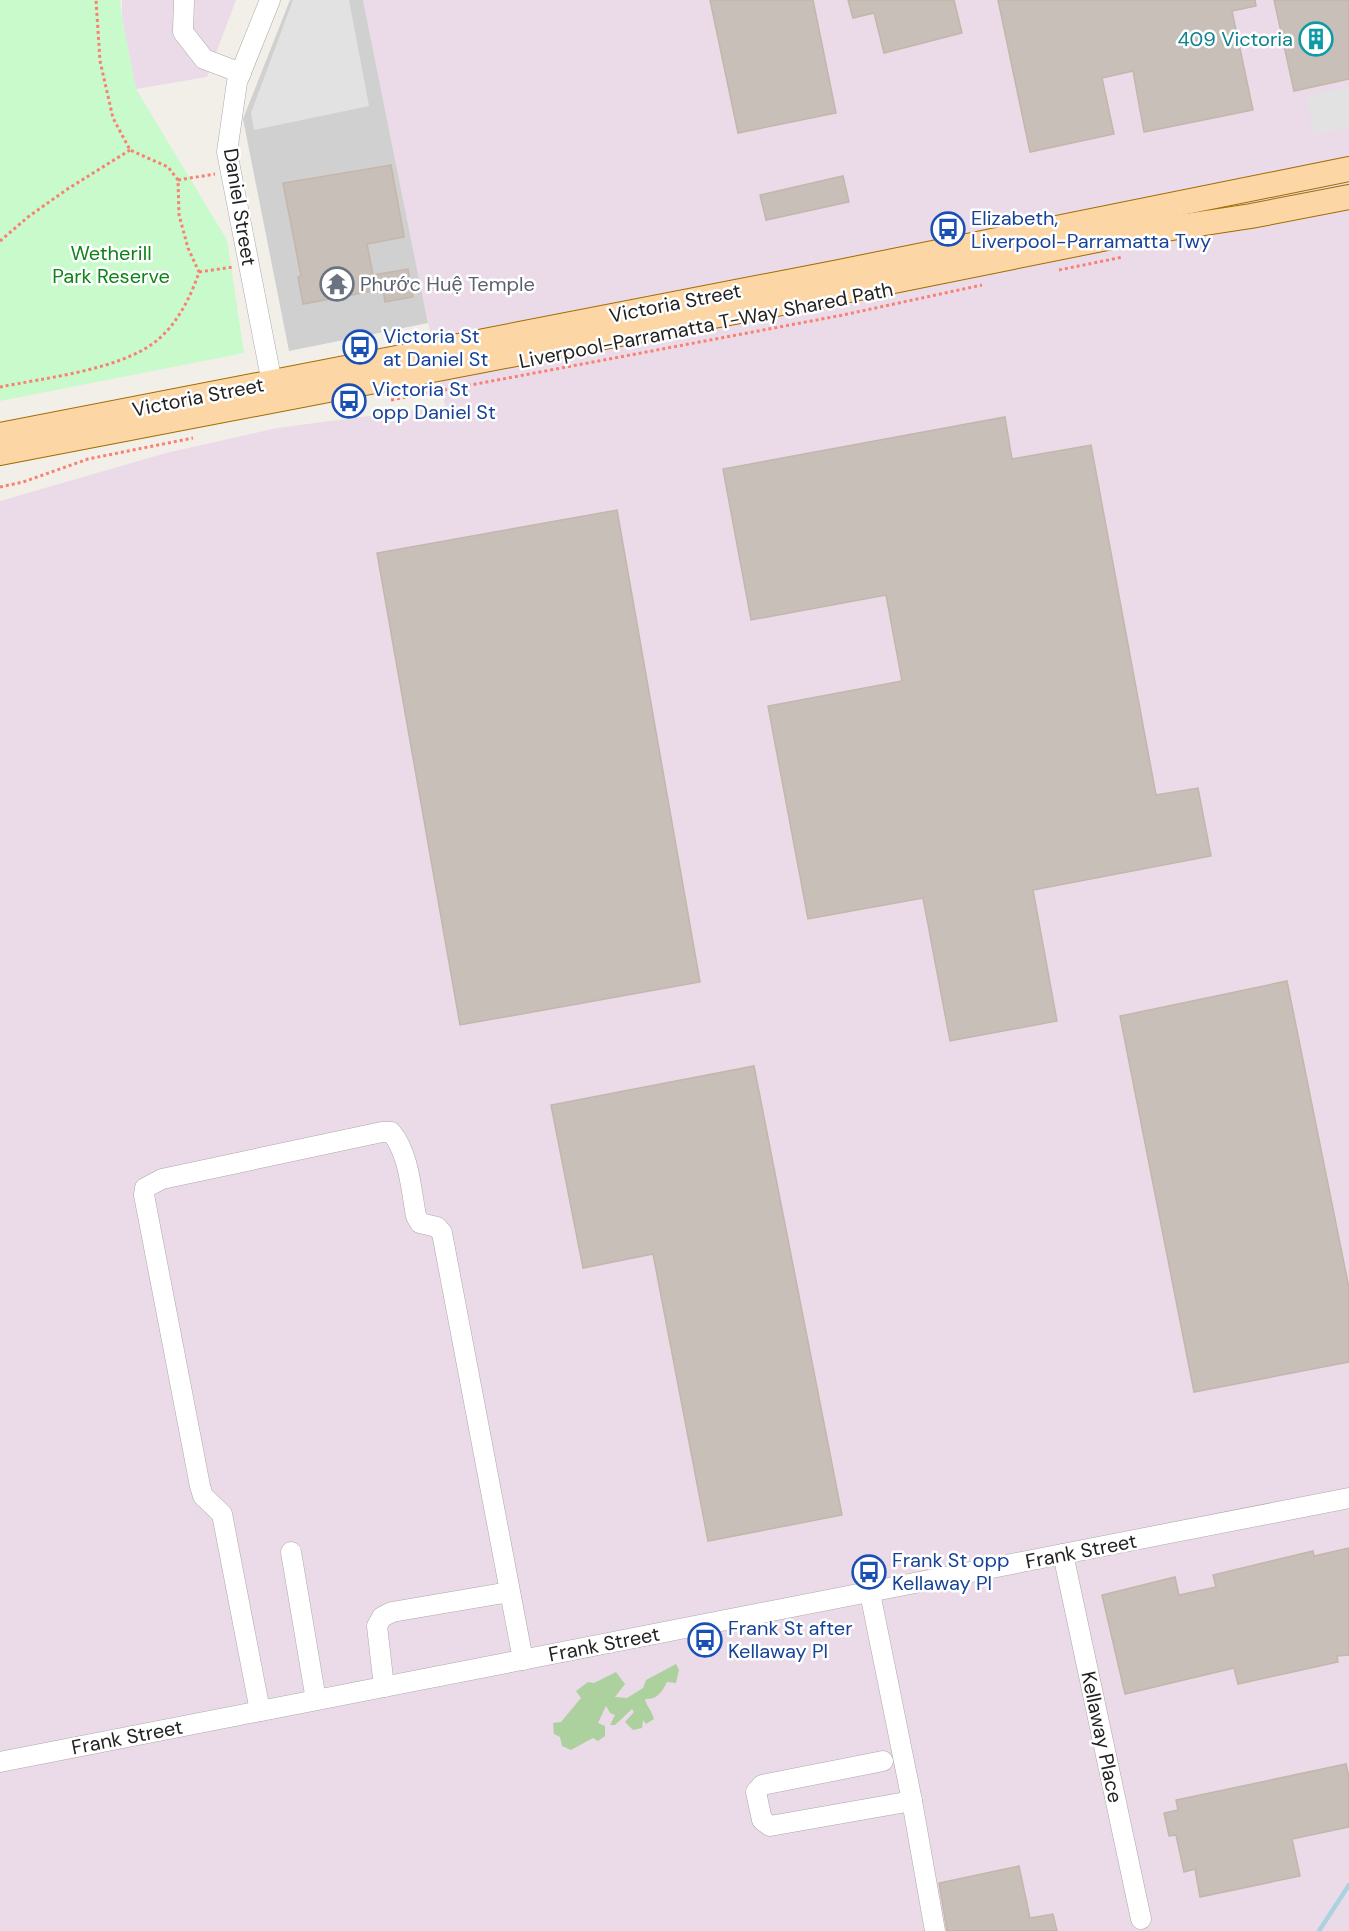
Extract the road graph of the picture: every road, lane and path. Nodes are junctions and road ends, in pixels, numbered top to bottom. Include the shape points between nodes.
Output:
1 (96, 0) edge
2 (184, 0) edge
3 (270, 0) edge
4 (241, 73) junction
5 (130, 150) junction
6 (1349, 169) edge
7 (231, 171) junction
8 (178, 180) junction
9 (1349, 197) edge
10 (0, 241) edge
11 (1128, 256) dead end
12 (249, 265) junction
13 (1055, 270) dead end
14 (199, 272) junction
15 (992, 283) dead end
16 (272, 383) junction
17 (0, 387) edge
18 (387, 401) dead end
19 (0, 435) edge
20 (202, 436) dead end
21 (0, 453) edge
22 (0, 487) edge
23 (1349, 1498) edge
24 (291, 1552) dead end
25 (1063, 1554) junction
26 (509, 1592) junction
27 (870, 1593) junction
28 (523, 1660) junction
29 (384, 1687) junction
30 (316, 1700) junction
31 (260, 1712) junction
32 (883, 1761) dead end
33 (0, 1762) edge
34 (912, 1801) junction
35 (1141, 1919) dead end
36 (935, 1931) edge

1 - 5 path via 100,61 113,118
2 - 4 street via 183,32 204,59
3 - 4 street, Daniel Street
4 - 7 street, Daniel Street via 227,152
5 - 8 path via 168,167
5 - 10 path via 66,190
6 - 16 main road, Victoria Street
7 - 8 path
7 - 12 street, Daniel Street
8 - 14 path via 179,215
9 - 21 main road, Victoria Street via 1107,238
11 - 13 path
12 - 14 path
12 - 16 street, Daniel Street
14 - 17 path via 182,311 155,342 128,357
15 - 18 path, Liverpool-Parramatta T-Way Shared Path
16 - 19 main road, Victoria Street
20 - 22 path via 88,459
23 - 25 street, Frank Street
24 - 30 street
25 - 27 street, Frank Street
25 - 35 street, Kellaway Place
26 - 28 street
26 - 29 street via 382,1617 377,1626
26 - 31 street via 442,1233 437,1227 420,1223 416,1216 404,1157 391,1132 151,1184 144,1195 200,1486 203,1496 222,1514
27 - 28 street, Frank Street
27 - 34 street
28 - 29 street, Frank Street
29 - 30 street, Frank Street
30 - 31 street, Frank Street
31 - 33 street, Frank Street
32 - 34 street via 762,1785 756,1792 762,1820 770,1826
34 - 36 street

